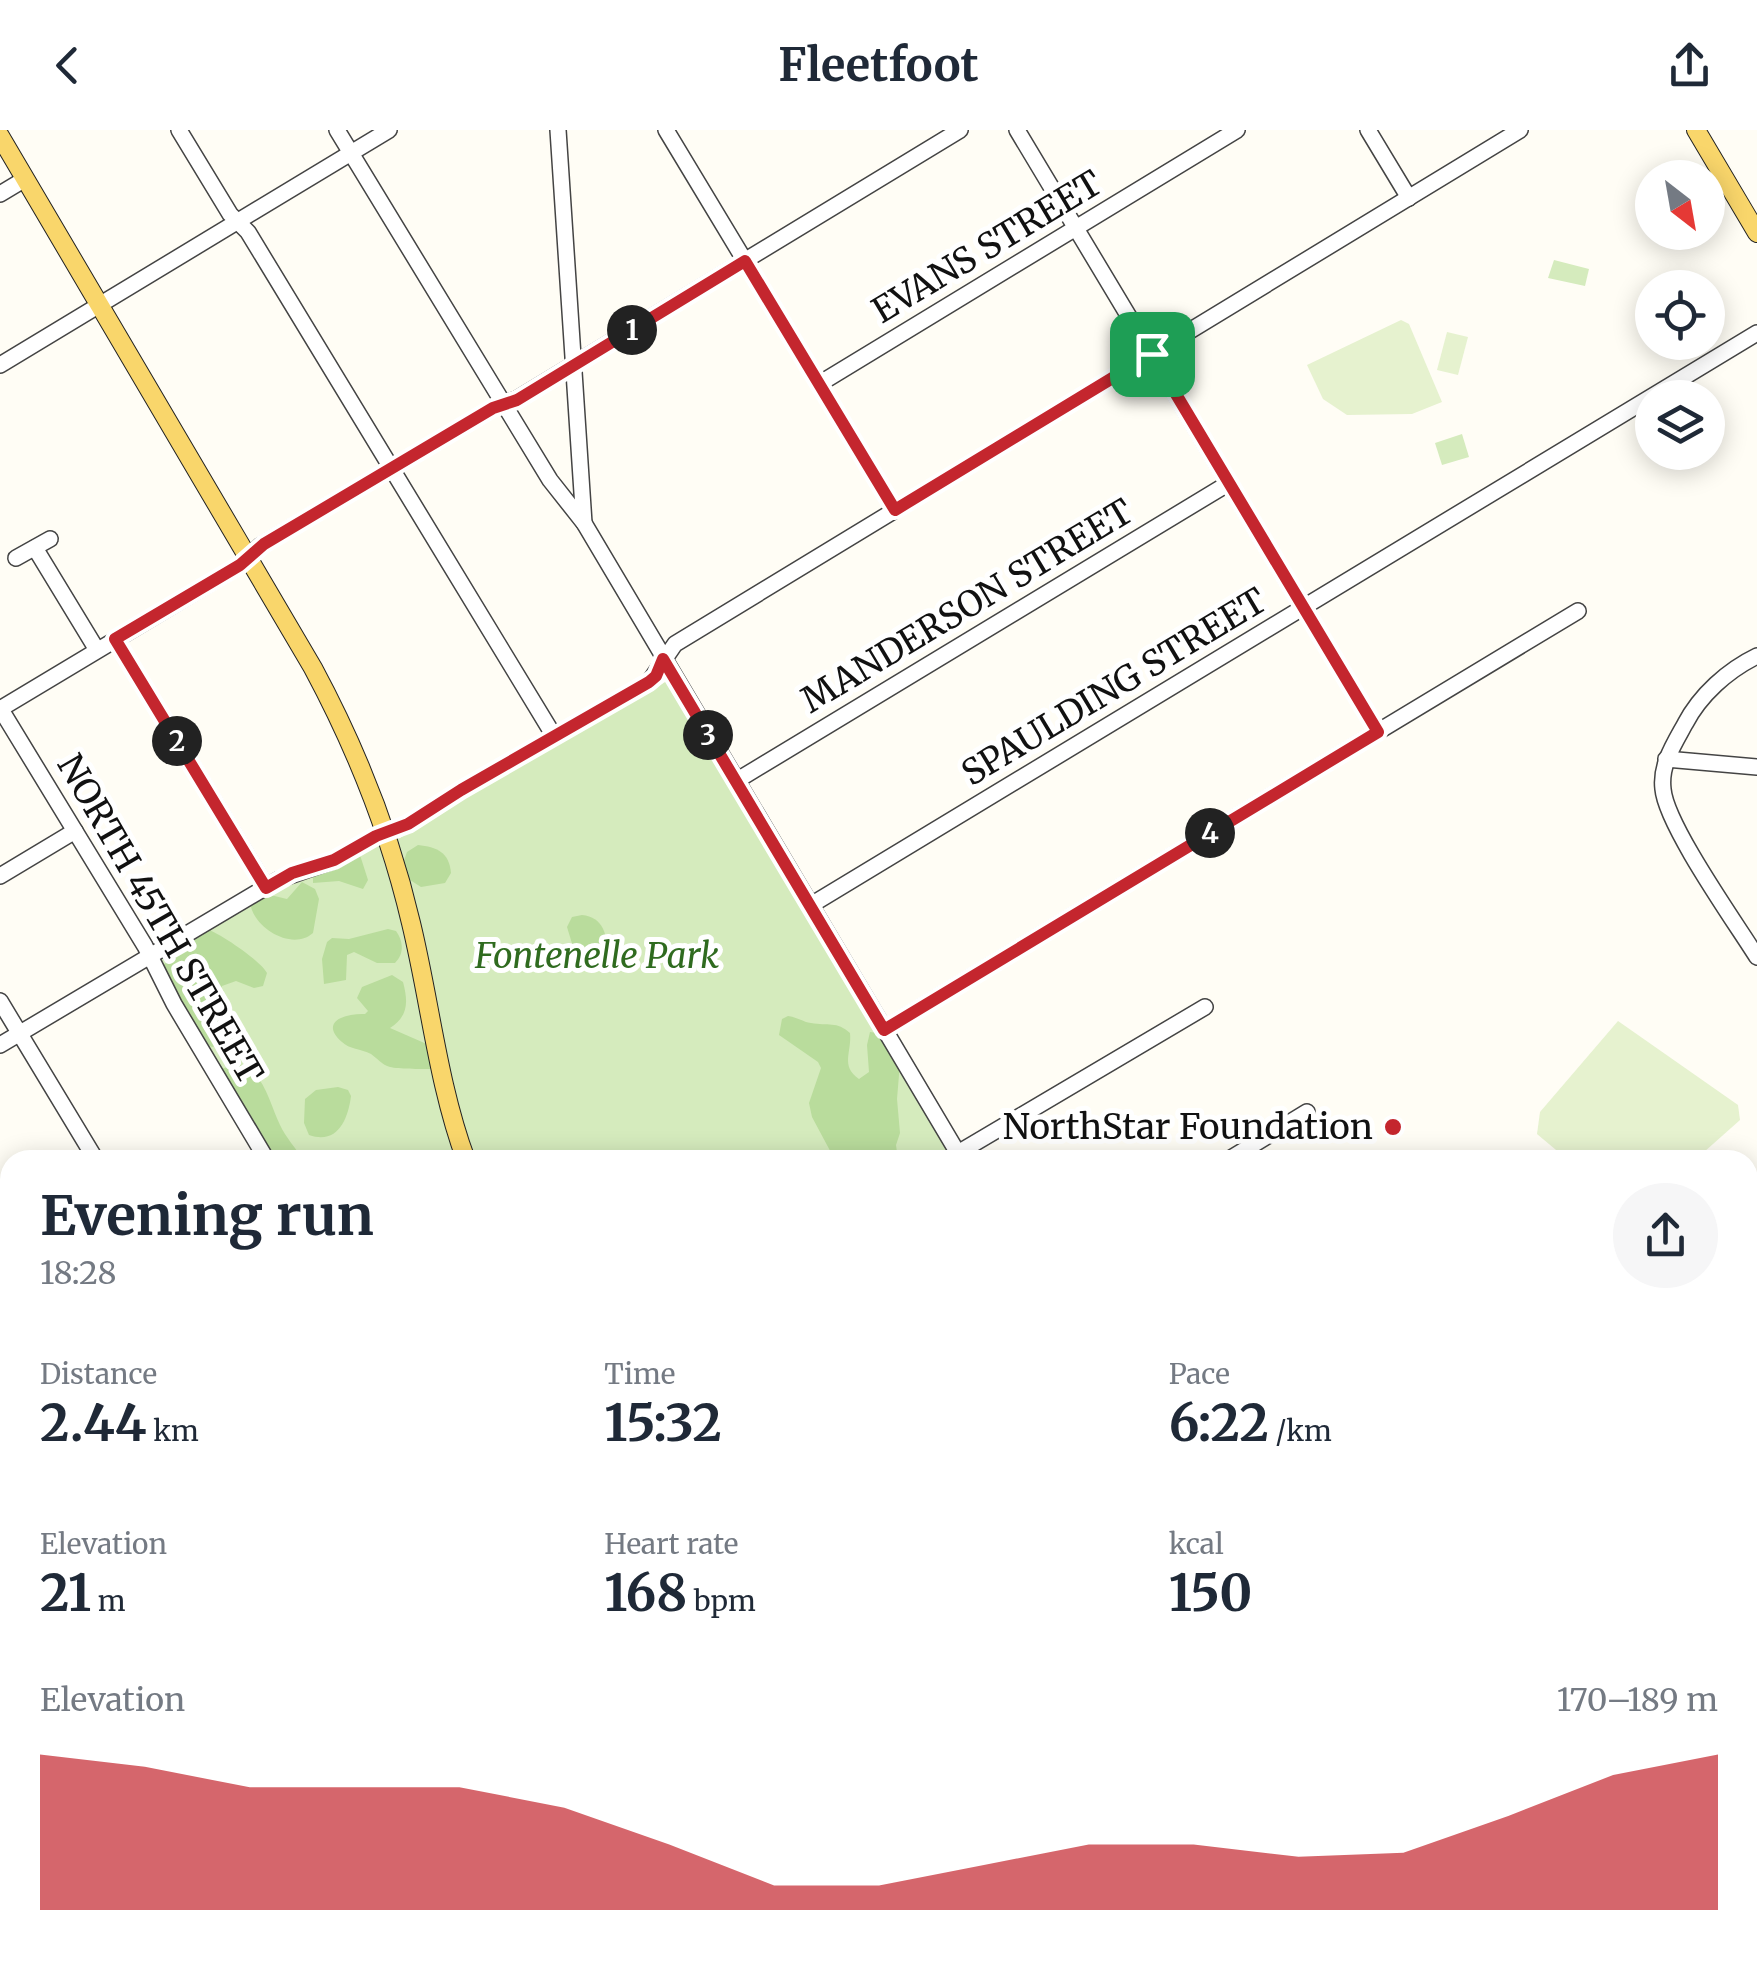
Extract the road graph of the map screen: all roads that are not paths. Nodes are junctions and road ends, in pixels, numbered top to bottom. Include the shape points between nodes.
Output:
1 (179, 130) edge
2 (337, 130) edge
3 (390, 130) edge
4 (558, 130) edge
5 (960, 130) edge
6 (1017, 130) edge
7 (1237, 130) edge
8 (1368, 130) edge
9 (1520, 130) edge
10 (1696, 130) edge
11 (674, 133) edge
12 (0, 136) edge
13 (352, 154) junction
14 (26, 179) junction
15 (0, 194) edge
16 (1409, 198) junction
17 (238, 222) junction
18 (1076, 228) junction
19 (1757, 232) edge
20 (745, 261) junction
21 (100, 305) junction
22 (1757, 334) edge
23 (1152, 354) junction
24 (0, 365) edge
25 (573, 365) junction
26 (819, 384) junction
27 (504, 404) junction
28 (392, 468) junction
29 (1229, 484) junction
30 (895, 510) junction
31 (584, 523) junction
32 (50, 538) dead end
33 (35, 548) junction
34 (16, 558) dead end
35 (248, 558) junction
36 (1304, 608) junction
37 (1578, 611) dead end
38 (115, 639) junction
39 (97, 650) junction
40 (1757, 656) edge
41 (663, 659) junction
42 (0, 709) edge
43 (1378, 732) junction
44 (554, 736) junction
45 (1666, 759) junction
46 (1757, 766) edge
47 (736, 781) junction
48 (75, 832) junction
49 (387, 832) junction
50 (0, 876) edge
51 (266, 888) junction
52 (810, 906) junction
53 (150, 956) junction
54 (1757, 957) edge
55 (0, 1001) edge
56 (1206, 1007) dead end
57 (884, 1030) junction
58 (20, 1034) junction
59 (0, 1046) edge
60 (1308, 1112) dead end
61 (90, 1150) edge
62 (261, 1150) edge
63 (463, 1150) edge
64 (956, 1150) edge
65 (971, 1150) edge
66 (1245, 1150) edge

1 - 17 street
2 - 13 street
3 - 13 street
4 - 25 street
5 - 20 street
6 - 18 street
7 - 18 street, EVANS STREET
8 - 16 street
9 - 16 street
10 - 19 main road
11 - 20 street
12 - 14 main road
13 - 17 street
13 - 27 street
14 - 15 street
14 - 21 main road
16 - 23 street
17 - 21 street
17 - 28 street
18 - 23 street
18 - 26 street, EVANS STREET
20 - 25 street
20 - 26 street
21 - 24 street
21 - 35 main road
22 - 36 street, SPAULDING STREET
23 - 29 street
23 - 30 street
25 - 27 street
25 - 31 street
26 - 30 street
27 - 28 street
27 - 31 street
28 - 35 street
28 - 44 street
29 - 36 street
29 - 47 street, MANDERSON STREET
30 - 41 street via 674,644
31 - 41 street
32 - 33 street
33 - 34 street
33 - 39 street
35 - 38 street
35 - 49 main road via 330,699
36 - 43 street
36 - 52 street, SPAULDING STREET
37 - 43 street
38 - 39 street
38 - 51 street
39 - 42 street
40 - 45 street via 1694,707
41 - 44 street via 650,682
41 - 47 street
42 - 48 street, NORTH 45TH STREET
43 - 57 street
44 - 49 street
45 - 46 street
45 - 54 street via 1662,789 1678,828
47 - 52 street
48 - 50 street
48 - 53 street, NORTH 45TH STREET
49 - 51 street
49 - 63 main road
51 - 53 street
52 - 57 street
53 - 58 street
53 - 62 street, NORTH 45TH STREET
55 - 58 street
56 - 65 street
57 - 64 street
58 - 59 street
58 - 61 street
60 - 66 street

